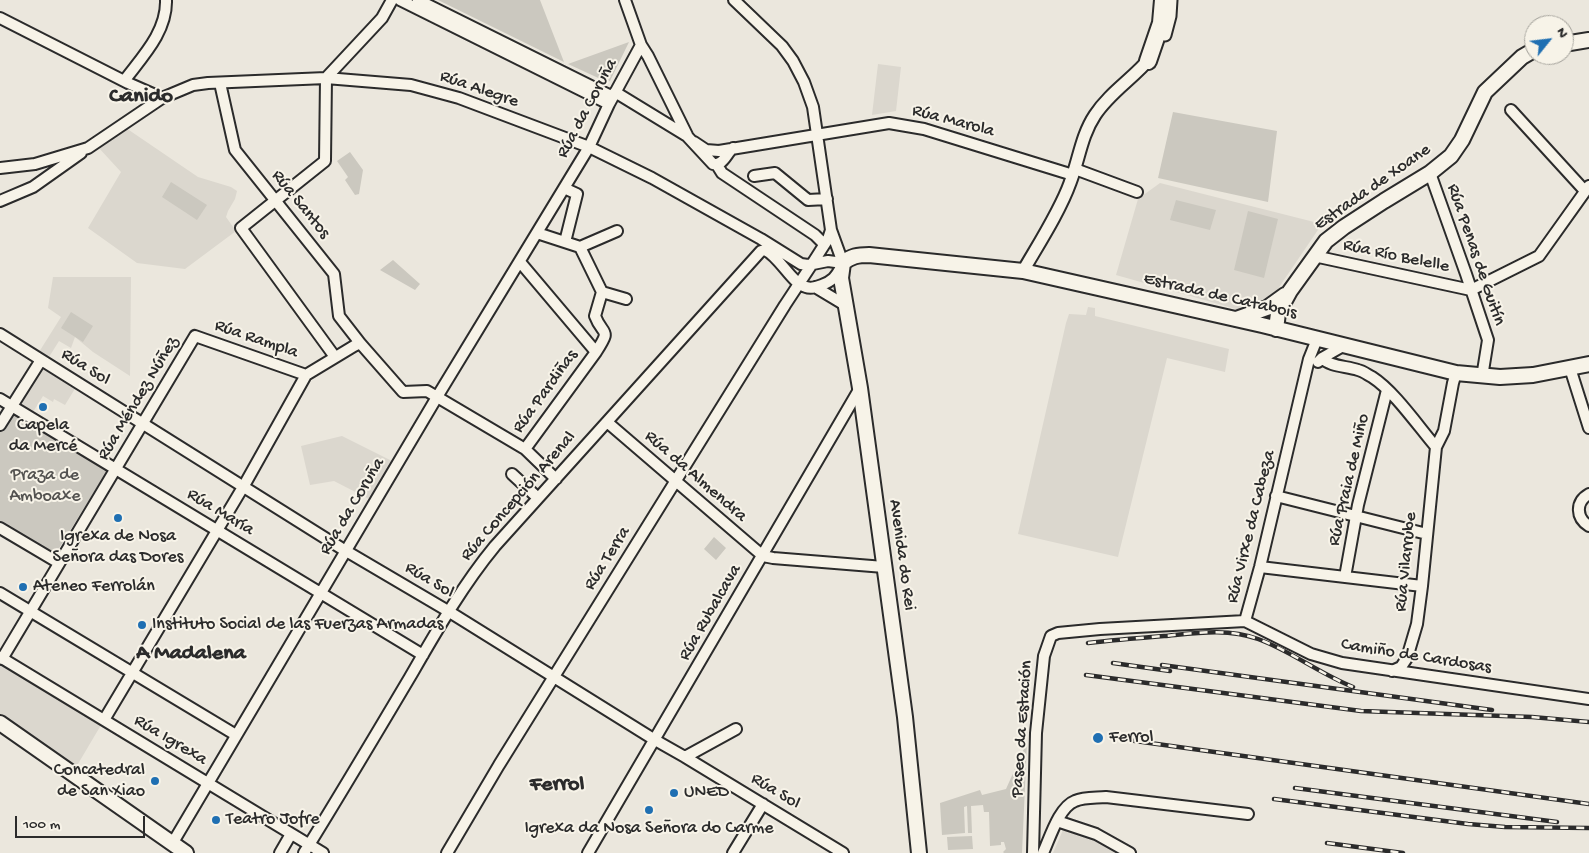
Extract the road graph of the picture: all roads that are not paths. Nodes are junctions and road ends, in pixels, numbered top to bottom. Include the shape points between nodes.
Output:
1 (166, 0) edge
2 (392, 0) edge
3 (400, 0) edge
4 (418, 0) edge
5 (625, 0) edge
6 (734, 0) edge
7 (1163, 0) edge
8 (1171, 0) edge
9 (0, 18) edge
10 (1589, 40) edge
11 (1574, 42) edge
12 (641, 45) junction
13 (1524, 56) edge
14 (1148, 61) junction
15 (326, 78) junction
16 (124, 81) junction
17 (220, 83) junction
18 (162, 98) junction
19 (612, 98) junction
20 (1511, 110) dead end
21 (817, 135) junction
22 (691, 139) junction
23 (589, 147) junction
24 (88, 148) junction
25 (716, 157) junction
26 (0, 168) edge
27 (1074, 172) junction
28 (1430, 173) junction
29 (754, 176) dead end
30 (564, 188) junction
31 (1587, 189) edge
32 (1137, 192) dead end
33 (826, 199) junction
34 (0, 200) edge
35 (276, 200) junction
36 (831, 230) junction
37 (617, 231) dead end
38 (537, 233) junction
39 (761, 239) junction
40 (565, 242) junction
41 (824, 244) junction
42 (580, 247) junction
43 (761, 251) junction
44 (1314, 256) junction
45 (520, 262) junction
46 (843, 263) junction
47 (812, 264) junction
48 (1022, 271) junction
49 (799, 284) junction
50 (815, 287) junction
51 (1471, 290) junction
52 (1290, 291) junction
53 (602, 292) junction
54 (626, 299) dead end
55 (845, 305) junction
56 (1267, 308) junction
57 (1236, 320) junction
58 (1269, 327) junction
59 (0, 334) edge
60 (195, 336) joint
61 (1318, 339) junction
62 (360, 343) junction
63 (1343, 346) junction
64 (596, 352) junction
65 (336, 357) junction
66 (1322, 358) junction
67 (41, 360) junction
68 (1589, 364) edge
69 (1570, 368) junction
70 (1456, 373) junction
71 (306, 375) junction
72 (1305, 376) junction
73 (1482, 377) junction
74 (860, 388) junction
75 (1387, 390) junction
76 (436, 398) junction
77 (0, 399) edge
78 (12, 406) junction
79 (607, 422) junction
80 (143, 424) junction
81 (0, 425) edge
82 (1589, 428) edge
83 (1436, 447) junction
84 (525, 449) junction
85 (116, 469) junction
86 (512, 474) dead end
87 (556, 479) junction
88 (675, 481) junction
89 (243, 487) junction
90 (1589, 494) edge
91 (1276, 496) junction
92 (538, 498) junction
93 (1357, 517) junction
94 (1589, 526) edge
95 (0, 528) edge
96 (217, 530) junction
97 (1427, 534) junction
98 (346, 551) junction
99 (763, 556) junction
100 (59, 563) junction
101 (884, 567) junction
102 (1260, 567) junction
103 (1345, 577) junction
104 (1422, 586) junction
105 (0, 592) edge
106 (320, 593) junction
107 (30, 611) junction
108 (448, 611) junction
109 (1245, 621) junction
110 (1051, 636) joint
111 (423, 655) junction
112 (1, 658) edge
113 (1391, 671) junction
114 (133, 673) junction
115 (554, 678) junction
116 (1589, 698) edge
117 (104, 720) junction
118 (0, 723) edge
119 (736, 729) dead end
120 (236, 735) junction
121 (654, 740) junction
122 (686, 757) junction
123 (208, 783) junction
124 (913, 784) junction
125 (763, 804) junction
126 (1248, 814) dead end
127 (1057, 821) junction
128 (1034, 825) junction
129 (291, 834) junction
130 (172, 844) junction
131 (306, 849) edge
132 (186, 853) edge
133 (280, 853) edge
134 (324, 853) edge
135 (447, 853) edge
136 (588, 853) edge
137 (733, 853) edge
138 (843, 853) edge
139 (910, 853) edge
140 (919, 853) edge
141 (1033, 853) edge
142 (1043, 853) edge
143 (1130, 853) edge

1 - 16 street via 158,35
2 - 15 street via 382,18
3 - 19 street
4 - 19 street
5 - 12 street
6 - 21 street via 774,37 793,61 813,107
7 - 14 highway via 1161,23
8 - 14 street via 1162,41
9 - 16 street
10 - 11 main road
12 - 19 street, Rúa da Coruña
12 - 22 street
13 - 28 main road, Estrada de Xoane via 1485,92 1451,156
14 - 27 street via 1096,114 1084,136
15 - 17 street, Rúa Alegre
15 - 23 street, Rúa Alegre via 411,85 459,98
15 - 35 street via 325,161
16 - 18 street
17 - 18 street, Rúa Alegre via 193,85
17 - 35 street, Rúa Santos via 235,150
18 - 24 street, Rúa Alegre
19 - 22 street
19 - 23 street, Rúa da Coruña
20 - 31 street
21 - 25 street, Rúa Marola via 733,148
21 - 27 street, Rúa Marola via 889,123 924,129
21 - 33 street
22 - 25 street
23 - 30 street, Rúa da Coruña
23 - 39 street, Rúa Alegre
24 - 26 street via 35,164
24 - 34 street, Rúa Alegre via 33,187
25 - 41 street via 722,173
27 - 32 street, Rúa Marola
27 - 48 street via 1065,196
28 - 44 main road, Estrada de Xoane via 1344,227
28 - 51 street, Rúa Penas de Guitín
29 - 33 street via 775,173 808,200
30 - 38 street, Rúa da Coruña
30 - 40 street via 577,194
31 - 51 street via 1539,256
33 - 36 street
35 - 62 street, Rúa Santos via 334,274 339,316
35 - 65 street via 241,228
36 - 41 street, Rúa Terra
36 - 46 street
37 - 42 street
38 - 40 street
38 - 45 street, Rúa da Coruña
39 - 43 street
39 - 47 street, Rúa Alegre via 801,264
40 - 42 street
41 - 47 street, Rúa Terra
42 - 53 street
43 - 49 street via 771,254
43 - 79 street, Rúa Concepción Arenal
44 - 51 street, Rúa Río Belelle
44 - 52 main road, Estrada de Xoane
45 - 64 street, Rúa Pardiñas
45 - 76 street, Rúa da Coruña
46 - 47 street
46 - 48 main road, Estrada de Catabois via 855,256 869,255
46 - 50 street via 833,280
46 - 55 main road, Avenida do Rei via 841,278
47 - 49 street, Rúa Terra
48 - 57 main road, Estrada de Catabois
49 - 50 street
49 - 88 street, Rúa Terra
50 - 55 street
51 - 73 street, Rúa Penas de Guitín via 1488,340
52 - 56 main road
52 - 58 main road
53 - 54 street
53 - 64 street via 595,316 605,338
55 - 74 main road, Avenida do Rei
56 - 57 main road
56 - 58 main road via 1262,319
57 - 58 main road, Estrada de Catabois
58 - 61 main road, Estrada de Catabois
59 - 67 street, Rúa Sol
60 - 71 street, Rúa Rampla
60 - 80 street, Rúa Méndez Núñez
61 - 63 main road, Estrada de Catabois
61 - 72 street, Rúa Virxe da Cabeza
62 - 65 street
62 - 76 street, Rúa Santos via 402,392 427,391
63 - 66 street
63 - 70 main road, Estrada de Catabois
64 - 84 street, Rúa Pardiñas
65 - 71 street
66 - 72 street
66 - 75 street via 1360,370
67 - 78 street
67 - 80 street, Rúa Sol
68 - 69 main road, Estrada de Catabois
69 - 73 main road, Estrada de Catabois via 1534,375
69 - 82 street
70 - 73 main road, Estrada de Catabois
70 - 83 street, Rúa Vilarrube via 1444,431
71 - 89 street
72 - 91 street, Rúa Virxe da Cabeza
74 - 99 street, Rúa Rubalcava
74 - 101 main road, Avenida do Rei
75 - 83 street
75 - 93 street, Rúa Praia de Miño
76 - 84 street
76 - 98 street, Rúa da Coruña
77 - 78 street, Rúa María
78 - 81 street
78 - 85 street, Rúa María
79 - 87 street, Rúa Concepción Arenal
79 - 88 street, Rúa da Almendra
80 - 85 street, Rúa Méndez Núñez
80 - 89 street, Rúa Sol
83 - 97 street, Rúa Vilarrube
84 - 87 street
85 - 96 street, Rúa María
85 - 100 street, Rúa Méndez Núñez
86 - 92 street
87 - 92 street, Rúa Concepción Arenal
88 - 99 street, Rúa da Almendra
88 - 115 street, Rúa Terra
89 - 96 street
89 - 98 street, Rúa Sol
90 - 94 street via 1582,500 1578,511
91 - 93 street
91 - 102 street, Rúa Virxe da Cabeza
92 - 108 street, Rúa Concepción Arenal via 479,565
93 - 97 street
93 - 103 street, Rúa Praia de Miño
95 - 100 street
96 - 106 street, Rúa María
96 - 114 street
97 - 104 street, Rúa Vilarrube
98 - 106 street, Rúa da Coruña
98 - 108 street, Rúa Sol
99 - 101 street
99 - 121 street, Rúa Rubalcava
100 - 107 street, Rúa Méndez Núñez
101 - 124 main road, Avenida do Rei
102 - 103 street
102 - 109 street, Rúa Virxe da Cabeza
103 - 104 street
104 - 113 street, Rúa Vilarrube via 1407,658 1401,667
105 - 107 street
106 - 111 street, Rúa María
106 - 120 street, Rúa da Coruña
107 - 112 street, Rúa Méndez Núñez
107 - 114 street
108 - 111 street, Rúa Concepción Arenal
108 - 115 street, Rúa Sol
109 - 110 street, Rúa Virxe da Cabeza via 1100,629
109 - 113 street, Camiño de Cardosas via 1312,654
110 - 128 street, Paseo da Estación via 1044,656 1036,733
111 - 131 street, Rúa Concepción Arenal
112 - 117 street, Rúa Igrexa
113 - 116 street, Camiño de Cardosas
114 - 117 street
114 - 120 street
115 - 121 street, Rúa Sol
115 - 135 street, Rúa Terra
117 - 123 street, Rúa Igrexa
118 - 130 main road
119 - 122 street
120 - 123 street, Rúa da Coruña
121 - 122 street, Rúa Sol
121 - 136 street, Rúa Rubalcava
122 - 125 street, Rúa Sol
123 - 129 street, Rúa Igrexa
123 - 130 street, Rúa da Coruña
124 - 139 main road via 906,802
124 - 140 main road, Avenida do Rei
125 - 137 street
125 - 138 street, Rúa Sol
126 - 127 street via 1106,797 1073,801 1064,808
127 - 128 street via 1046,830
127 - 142 street
127 - 143 street via 1096,834
128 - 141 street, Paseo da Estación
129 - 131 street, Rúa Igrexa
129 - 133 street
130 - 132 main road
131 - 134 street, Rúa Igrexa

